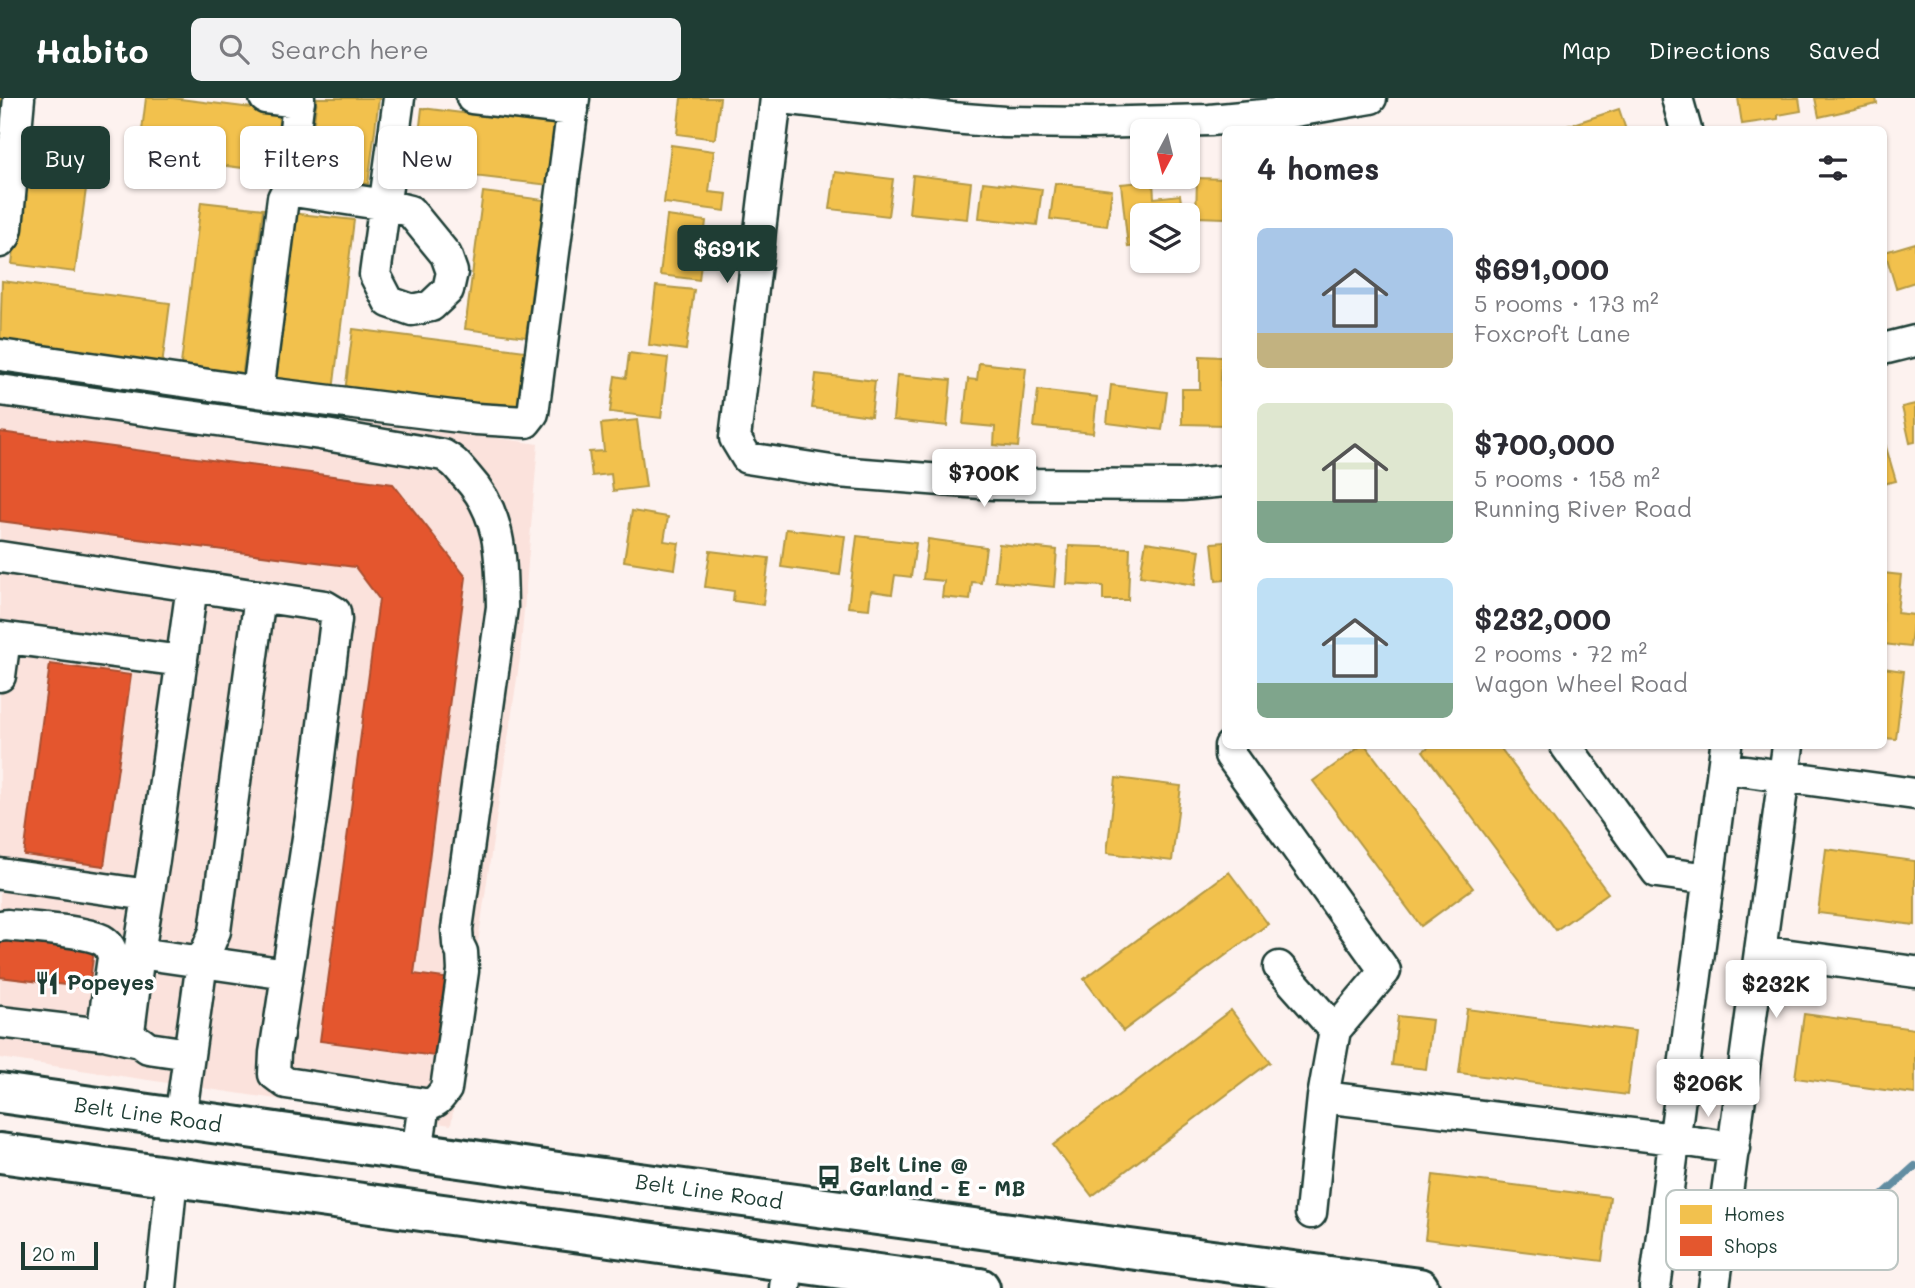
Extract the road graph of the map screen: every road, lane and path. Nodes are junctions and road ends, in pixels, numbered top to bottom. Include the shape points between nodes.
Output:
1 (19, 98) edge
2 (265, 98) edge
3 (400, 98) edge
4 (471, 98) edge
5 (776, 98) edge
6 (783, 98) edge
7 (1371, 98) edge
8 (1677, 98) edge
9 (299, 100) edge
10 (573, 104) edge
11 (1685, 126) edge
12 (287, 190) junction
13 (0, 242) edge
14 (1915, 341) edge
15 (1887, 348) edge
16 (0, 355) edge
17 (0, 390) edge
18 (258, 392) junction
19 (1222, 481) edge
20 (0, 557) edge
21 (192, 586) junction
22 (260, 596) junction
23 (2, 638) edge
24 (182, 661) junction
25 (0, 676) edge
26 (1230, 749) edge
27 (1568, 749) edge
28 (1788, 749) edge
29 (1725, 757) edge
30 (1784, 776) junction
31 (1915, 794) edge
32 (0, 874) edge
33 (1709, 879) junction
34 (148, 895) junction
35 (0, 926) edge
36 (1760, 951) junction
37 (139, 953) junction
38 (202, 962) junction
39 (1279, 967) dead end
40 (1915, 972) edge
41 (287, 974) junction
42 (0, 1022) edge
43 (1335, 1030) junction
44 (115, 1037) junction
45 (189, 1054) junction
46 (0, 1093) edge
47 (1323, 1097) junction
48 (424, 1104) junction
49 (180, 1120) junction
50 (1674, 1139) junction
51 (1734, 1148) junction
52 (417, 1152) junction
53 (0, 1153) edge
54 (558, 1172) junction
55 (172, 1177) junction
56 (1667, 1190) edge
57 (1728, 1190) edge
58 (1666, 1202) edge
59 (796, 1204) junction
60 (1311, 1213) dead end
61 (550, 1229) junction
62 (1717, 1270) edge
63 (787, 1275) edge
64 (161, 1288) edge
65 (980, 1288) edge
66 (1419, 1288) edge
67 (1655, 1288) edge
68 (1714, 1288) edge

1 - 13 street via 7,228
2 - 9 street
3 - 12 street via 386,205
4 - 10 street
5 - 19 street via 735,438 747,458 838,472 994,484
6 - 7 street via 951,118 1090,123 1210,120
8 - 11 street
9 - 12 street
10 - 18 street via 533,413 526,422
12 - 18 street
14 - 15 street
16 - 18 street
17 - 48 street via 443,455 457,463 479,490 495,524 502,607 457,929 463,971 446,1089 439,1099
20 - 21 street
21 - 22 street
21 - 24 street
22 - 38 street via 215,931
22 - 41 street via 325,606 335,612 336,620
23 - 24 street
23 - 25 street
24 - 34 street
26 - 43 street via 1385,971
27 - 33 street via 1657,872
28 - 30 street
29 - 30 street
29 - 33 street
30 - 31 street
30 - 36 street
32 - 34 street
33 - 50 street
34 - 37 street
35 - 44 street via 86,934 103,940 113,958 109,989
36 - 40 street
36 - 51 street
37 - 38 street
37 - 44 street
38 - 41 street
38 - 45 street
39 - 43 street
41 - 48 street via 274,1074 286,1083
42 - 44 street
43 - 47 street
44 - 45 street
45 - 49 street
46 - 49 main road, Belt Line Road
47 - 50 street
47 - 60 street
48 - 52 street
49 - 52 main road, Belt Line Road
49 - 55 main road
50 - 51 street
50 - 56 street
51 - 57 street
52 - 54 main road, Belt Line Road
53 - 55 main road
54 - 59 main road, Belt Line Road
54 - 61 main road
55 - 61 main road
55 - 64 street
58 - 67 street
59 - 63 main road
59 - 66 main road, Belt Line Road
61 - 63 main road
62 - 68 street
63 - 65 main road

